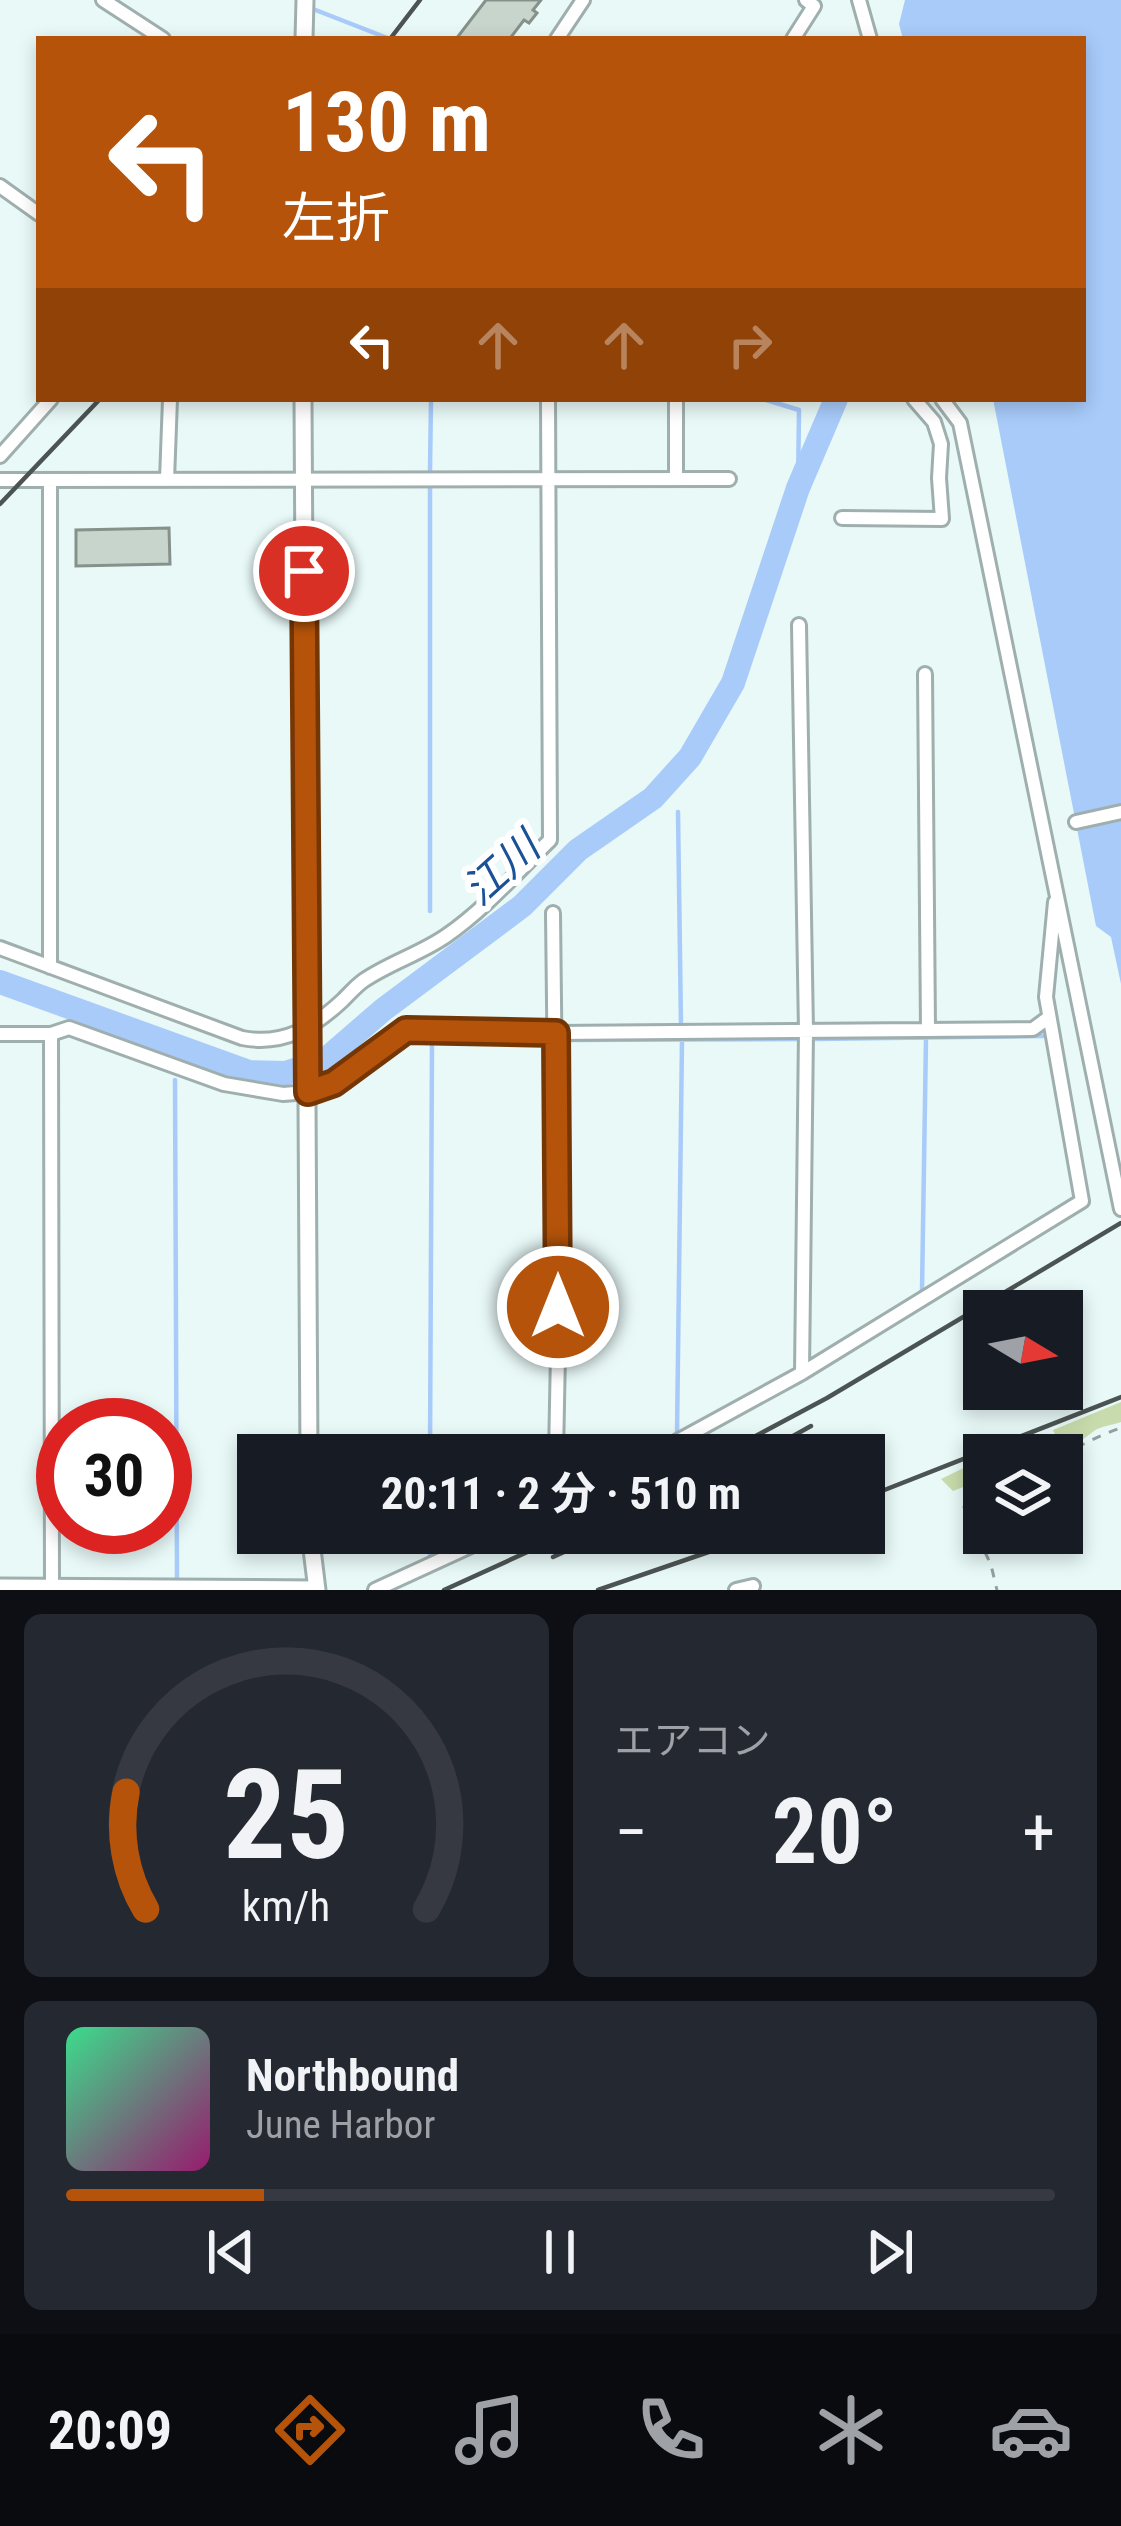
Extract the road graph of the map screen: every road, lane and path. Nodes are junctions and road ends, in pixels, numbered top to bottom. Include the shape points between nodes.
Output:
1 (103, 0) edge
2 (305, 0) edge
3 (583, 0) edge
4 (806, 0) edge
5 (860, 0) edge
6 (158, 36) edge
7 (304, 36) edge
8 (558, 36) edge
9 (796, 36) edge
10 (869, 36) edge
11 (0, 186) edge
12 (36, 212) edge
13 (48, 402) edge
14 (170, 402) edge
15 (303, 402) edge
16 (548, 402) edge
17 (676, 402) edge
18 (917, 402) edge
19 (944, 402) edge
20 (0, 456) edge
21 (676, 479) junction
22 (729, 479) dead end
23 (50, 480) junction
24 (167, 480) junction
25 (303, 480) junction
26 (548, 480) junction
27 (0, 481) edge
28 (842, 518) dead end
29 (799, 626) dead end
30 (925, 674) dead end
31 (1121, 812) edge
32 (1076, 822) dead end
33 (1056, 888) junction
34 (553, 913) dead end
35 (0, 948) edge
36 (50, 967) junction
37 (1048, 1018) junction
38 (928, 1030) junction
39 (806, 1031) junction
40 (307, 1032) junction
41 (556, 1033) junction
42 (0, 1034) edge
43 (51, 1034) junction
44 (308, 1090) junction
45 (1121, 1209) edge
46 (802, 1373) junction
47 (1121, 1428) edge
48 (309, 1434) edge
49 (556, 1434) edge
50 (690, 1434) edge
51 (1083, 1446) edge
52 (313, 1554) edge
53 (454, 1554) edge
54 (986, 1554) edge
55 (753, 1586) dead end
56 (11, 1588) edge
57 (48, 1588) edge
58 (87, 1589) edge
59 (121, 1589) edge
60 (317, 1590) edge
61 (375, 1590) edge
62 (736, 1590) edge
63 (997, 1590) edge

1 - 6 street
2 - 7 street
3 - 8 street
4 - 9 street via 814,6
5 - 10 street
11 - 12 street
13 - 20 street
14 - 24 street
15 - 25 street
16 - 26 street
17 - 21 street
18 - 28 street via 941,444 942,519
19 - 33 street via 960,423
21 - 22 street
21 - 26 street
23 - 24 street
23 - 27 street
23 - 36 street
24 - 25 street
25 - 26 street
25 - 40 street
26 - 40 street via 550,840 453,932 362,981
29 - 39 street
30 - 38 street
31 - 32 street
33 - 37 street
33 - 45 street
34 - 41 street
35 - 36 street
36 - 40 street via 242,1038
37 - 38 street via 1033,1029
37 - 46 street via 1082,1201
38 - 39 street
39 - 41 street
39 - 46 street
40 - 44 street
41 - 44 street via 406,1030 334,1083
41 - 49 street
42 - 43 street
43 - 44 street via 69,1028 224,1084
43 - 57 street
44 - 48 street
46 - 50 street
47 - 51 path
52 - 60 street
53 - 61 street
54 - 63 path
55 - 62 street
56 - 57 street
57 - 58 street
58 - 59 street
59 - 60 street

